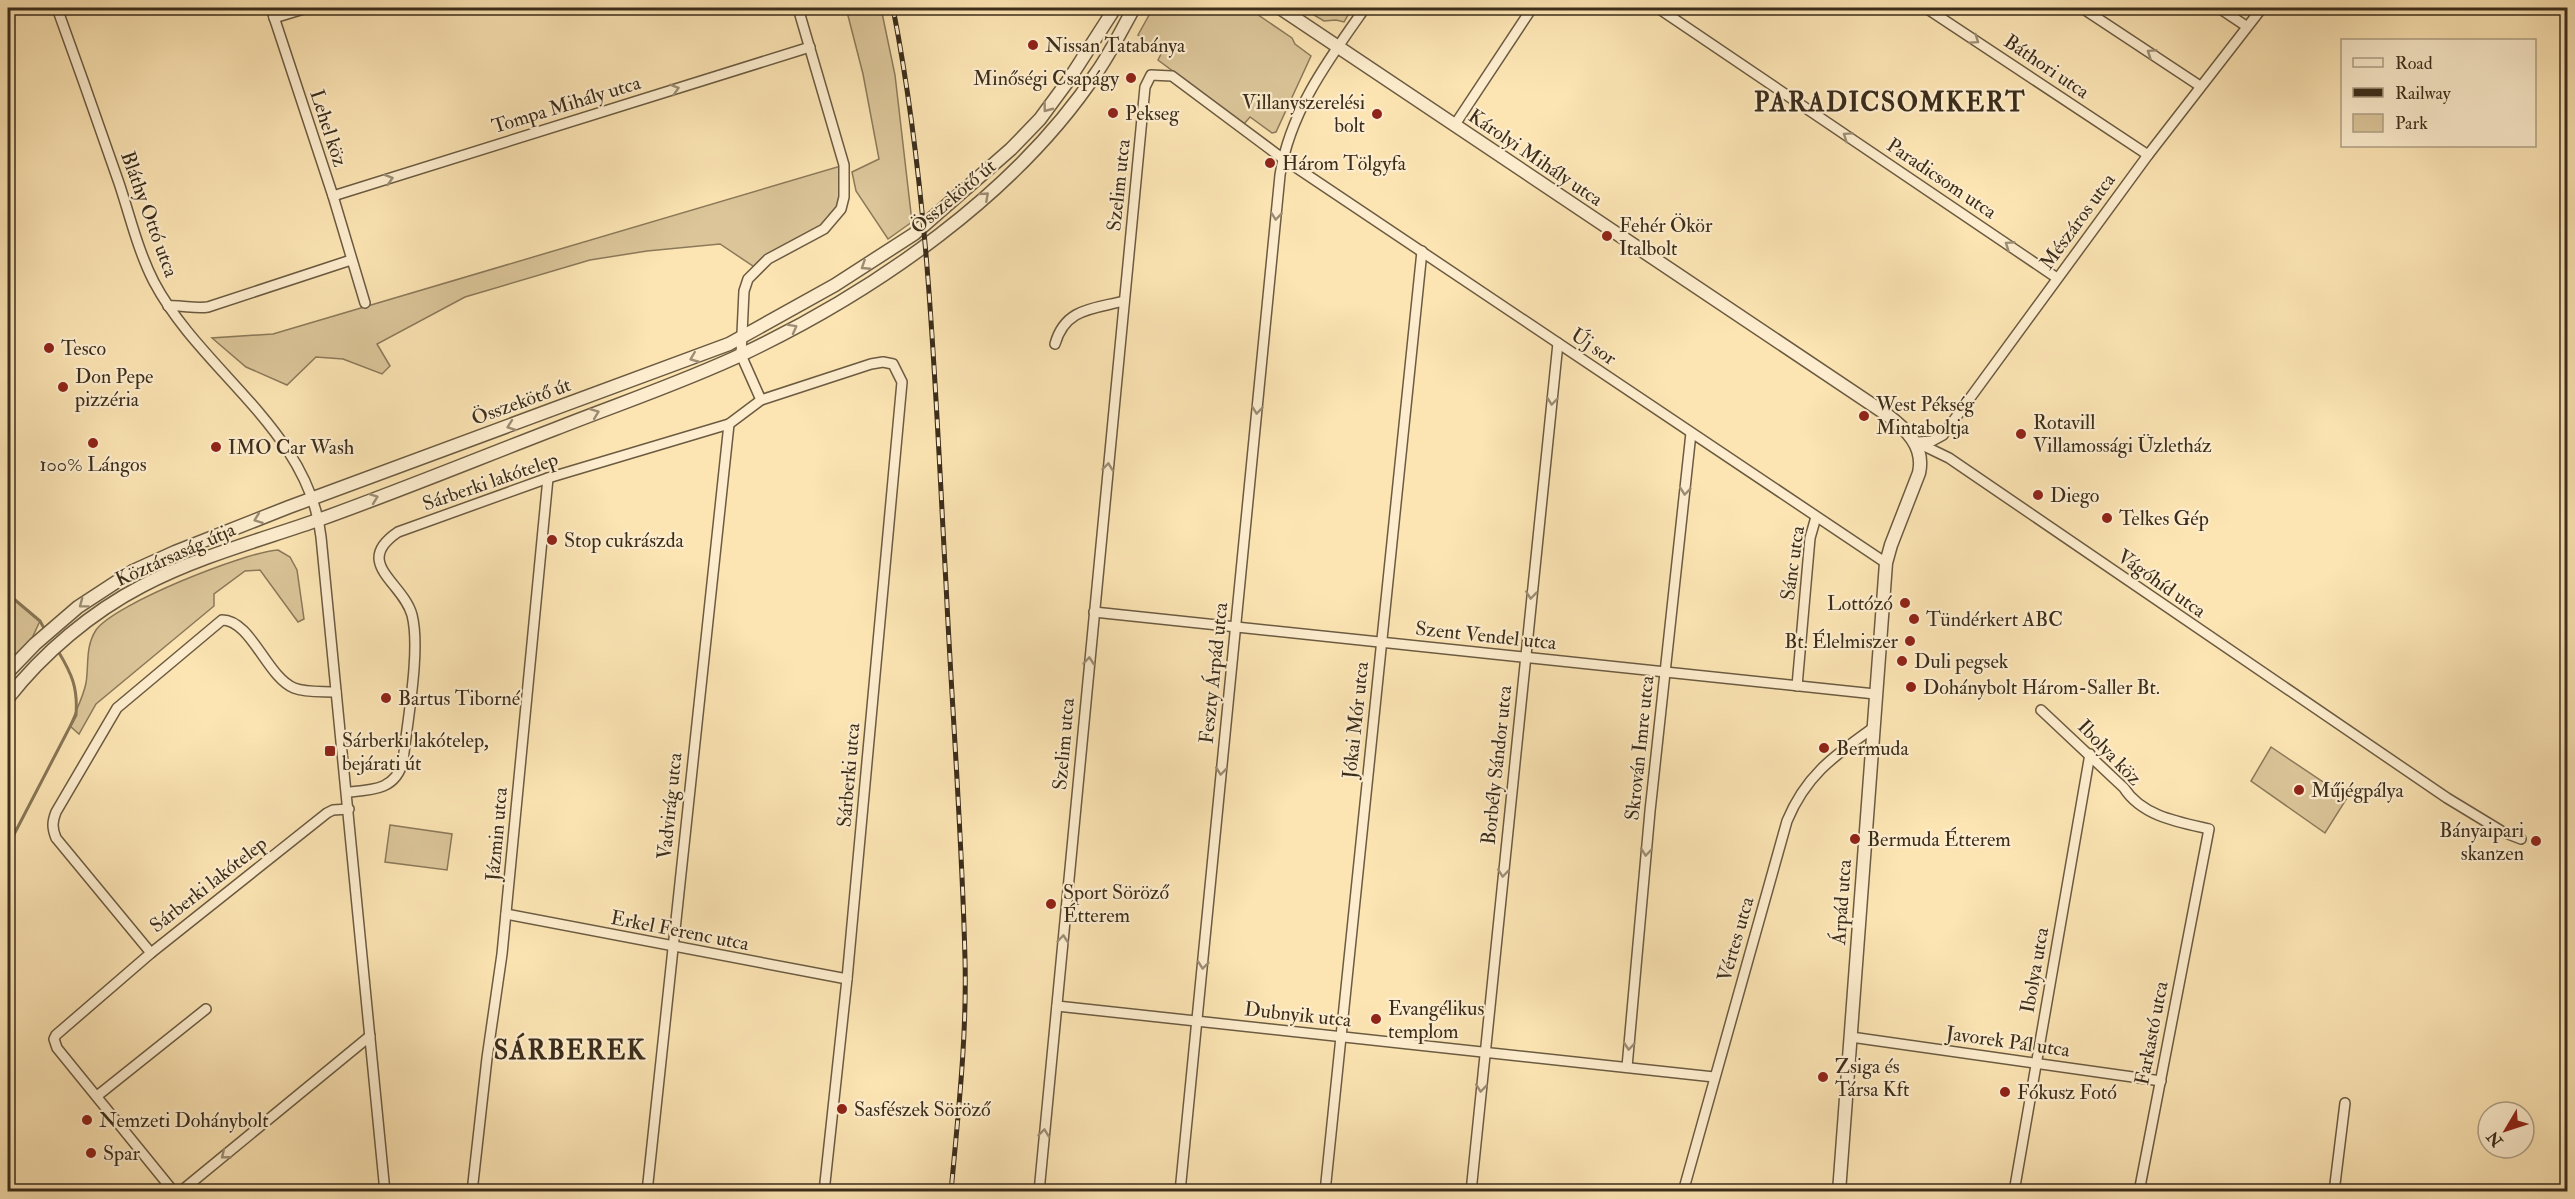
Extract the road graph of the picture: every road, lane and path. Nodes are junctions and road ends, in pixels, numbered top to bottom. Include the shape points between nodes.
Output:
1 (57, 8) edge
2 (271, 8) edge
3 (307, 8) edge
4 (798, 8) edge
5 (1115, 8) edge
6 (1134, 8) edge
7 (1280, 8) edge
8 (1365, 8) edge
9 (1532, 8) edge
10 (1658, 8) edge
11 (1926, 8) edge
12 (2082, 8) edge
13 (2219, 8) edge
14 (2262, 8) edge
15 (274, 18) junction
16 (2246, 26) junction
17 (810, 47) junction
18 (1337, 48) junction
19 (1151, 75) joint
20 (2200, 86) junction
21 (1454, 126) junction
22 (2148, 155) junction
23 (1282, 158) junction
24 (333, 196) junction
25 (1422, 251) junction
26 (351, 260) junction
27 (2057, 278) junction
28 (1124, 301) junction
29 (365, 303) dead end
30 (168, 306) junction
31 (743, 338) junction
32 (1558, 343) junction
33 (1055, 344) dead end
34 (741, 355) junction
35 (893, 364) joint
36 (761, 400) junction
37 (729, 424) junction
38 (1691, 433) junction
39 (1916, 442) junction
40 (548, 478) junction
41 (313, 499) junction
42 (1816, 517) junction
43 (319, 519) junction
44 (1886, 563) junction
45 (1094, 612) junction
46 (1236, 627) junction
47 (1381, 642) junction
48 (1525, 657) junction
49 (8, 672) edge
50 (1665, 672) junction
51 (1797, 686) junction
52 (336, 692) junction
53 (1875, 694) junction
54 (8, 698) edge
55 (2041, 710) dead end
56 (1873, 728) junction
57 (2090, 754) junction
58 (348, 792) junction
59 (349, 809) junction
60 (2521, 839) dead end
61 (2198, 881) joint
62 (506, 914) junction
63 (672, 947) junction
64 (151, 952) junction
65 (847, 979) junction
66 (1056, 1006) junction
67 (206, 1009) dead end
68 (1197, 1021) junction
69 (370, 1036) junction
70 (1341, 1036) junction
71 (1851, 1037) junction
72 (1485, 1052) junction
73 (2036, 1064) junction
74 (1627, 1067) junction
75 (1714, 1077) junction
76 (2160, 1081) junction
77 (97, 1096) junction
78 (2345, 1103) dead end
79 (174, 1191) edge
80 (180, 1191) edge
81 (385, 1191) edge
82 (472, 1191) edge
83 (647, 1191) edge
84 (824, 1191) edge
85 (1039, 1191) edge
86 (1180, 1191) edge
87 (1325, 1191) edge
88 (1471, 1191) edge
89 (1683, 1191) edge
90 (1839, 1191) edge
91 (2014, 1191) edge
92 (2139, 1191) edge
93 (2334, 1191) edge

1 - 30 street, Bláthy Ottó utca via 143,255
2 - 15 street, Lehel köz
3 - 15 street
4 - 17 street
5 -> 31 street, Összekötő út via 1040,118 973,185 914,234 866,266
34 -> 6 street, Összekötő út via 888,272 975,205 1010,174 1070,108 1096,74
7 - 18 street, Károlyi Mihály utca
8 - 18 street, Feszty Árpád utca
9 - 21 street
27 -> 10 street, Paradicsom utca
11 -> 22 street, Báthori utca
20 -> 12 street
13 - 16 street
14 - 16 street, Mészáros utca
15 - 24 street, Lehel köz
16 - 20 street, Mészáros utca
24 -> 17 street, Tompa Mihály utca
17 - 31 street via 844,165 844,197 841,209 824,229 768,259 748,279
18 - 21 street, Károlyi Mihály utca
18 - 23 street, Feszty Árpád utca via 1312,86
19 - 23 street, Új sor via 1172,76
19 - 28 street, Szelim utca via 1145,87
20 - 22 street, Mészáros utca
21 - 39 street, Károlyi Mihály utca via 1886,414
22 - 27 street, Mészáros utca
23 - 25 street, Új sor
23 -> 46 street, Feszty Árpád utca
24 - 26 street, Lehel köz
25 - 32 street, Új sor
25 - 47 street, Jókai Mór utca
26 - 29 street, Lehel köz
26 - 30 street via 208,307
27 - 39 street, Mészáros utca via 1943,435 1932,441
28 - 33 street via 1066,320
45 -> 28 street, Szelim utca
30 - 41 street, Bláthy Ottó utca via 272,429
31 - 34 street
31 -> 41 street, Összekötő út
32 - 38 street, Új sor
32 -> 48 street, Borbély Sándor utca
34 - 36 street
43 -> 34 street, Összekötő út
35 - 36 street, Sárberki lakótelep via 871,364
35 - 65 street, Sárberki utca via 902,382
36 - 37 street, Sárberki lakótelep
37 - 40 street, Sárberki lakótelep
37 - 63 street, Vadvirág utca
38 - 42 street, Új sor
38 -> 50 street, Skrován Imre utca
39 - 44 street, Árpád utca via 1922,462
39 - 60 street, Vágóhíd utca via 1949,458 2386,757 2503,832
40 - 58 street, Sárberki lakótelep via 398,532 382,546 378,555 383,573 409,606 414,622 403,761 401,770 388,785
40 - 62 street, Jázmin utca
41 - 43 street, Bláthy Ottó utca
41 -> 49 street, Köztársaság útja via 133,571 62,621
42 - 44 street, Új sor
42 - 51 street, Sánc utca via 1810,538
43 - 52 street, Bláthy Ottó utca
43 - 54 street, Köztársaság útja via 219,553 118,599 46,657
44 - 53 street, Árpád utca
45 - 46 street, Szent Vendel utca
66 -> 45 street, Szelim utca
46 - 47 street, Szent Vendel utca
46 -> 68 street, Feszty Árpád utca
47 - 48 street, Szent Vendel utca
47 - 70 street, Jókai Mór utca
48 - 50 street, Szent Vendel utca
48 -> 72 street, Borbély Sándor utca
50 - 51 street, Szent Vendel utca
50 -> 74 street, Skrován Imre utca
51 - 53 street, Szent Vendel utca
52 - 58 street, Bláthy Ottó utca
52 - 64 street, Sárberki lakótelep via 304,690 283,682 240,628 222,620 117,708 56,812 53,830
53 - 56 street, Árpád utca
55 - 57 street, Ibolya köz
56 - 71 street, Árpád utca
56 - 75 street, Vértes utca via 1829,760 1795,802
57 - 61 street, Ibolya köz via 2124,788 2132,802 2173,822 2209,828
57 - 73 street, Ibolya utca
58 - 59 street, Bláthy Ottó utca
59 - 64 street, Sárberki lakótelep via 327,813
59 - 69 street, Bláthy Ottó utca
61 - 76 street, Farkastó utca
62 - 63 street, Erkel Ferenc utca
62 - 82 street, Jázmin utca
63 - 65 street, Erkel Ferenc utca
63 - 83 street, Vadvirág utca
64 - 77 street, Sárberki lakótelep via 59,1030 54,1040
65 - 84 street, Sárberki utca
66 - 68 street, Dubnyik utca
85 -> 66 street, Szelim utca
67 - 77 street
68 - 70 street, Dubnyik utca
68 - 86 street, Feszty Árpád utca
69 -> 80 street
69 - 81 street, Bláthy Ottó utca
70 - 72 street, Dubnyik utca
70 - 87 street, Jókai Mór utca
71 - 73 street, Javorek Pál utca
71 - 90 street, Árpád utca
72 - 74 street, Dubnyik utca
72 -> 88 street, Borbély Sándor utca
73 - 76 street, Javorek Pál utca
73 - 91 street, Ibolya utca
74 - 75 street, Dubnyik utca
75 - 89 street, Vértes utca
76 - 92 street, Farkastó utca
77 - 79 street, Sárberki lakótelep
78 - 93 street

